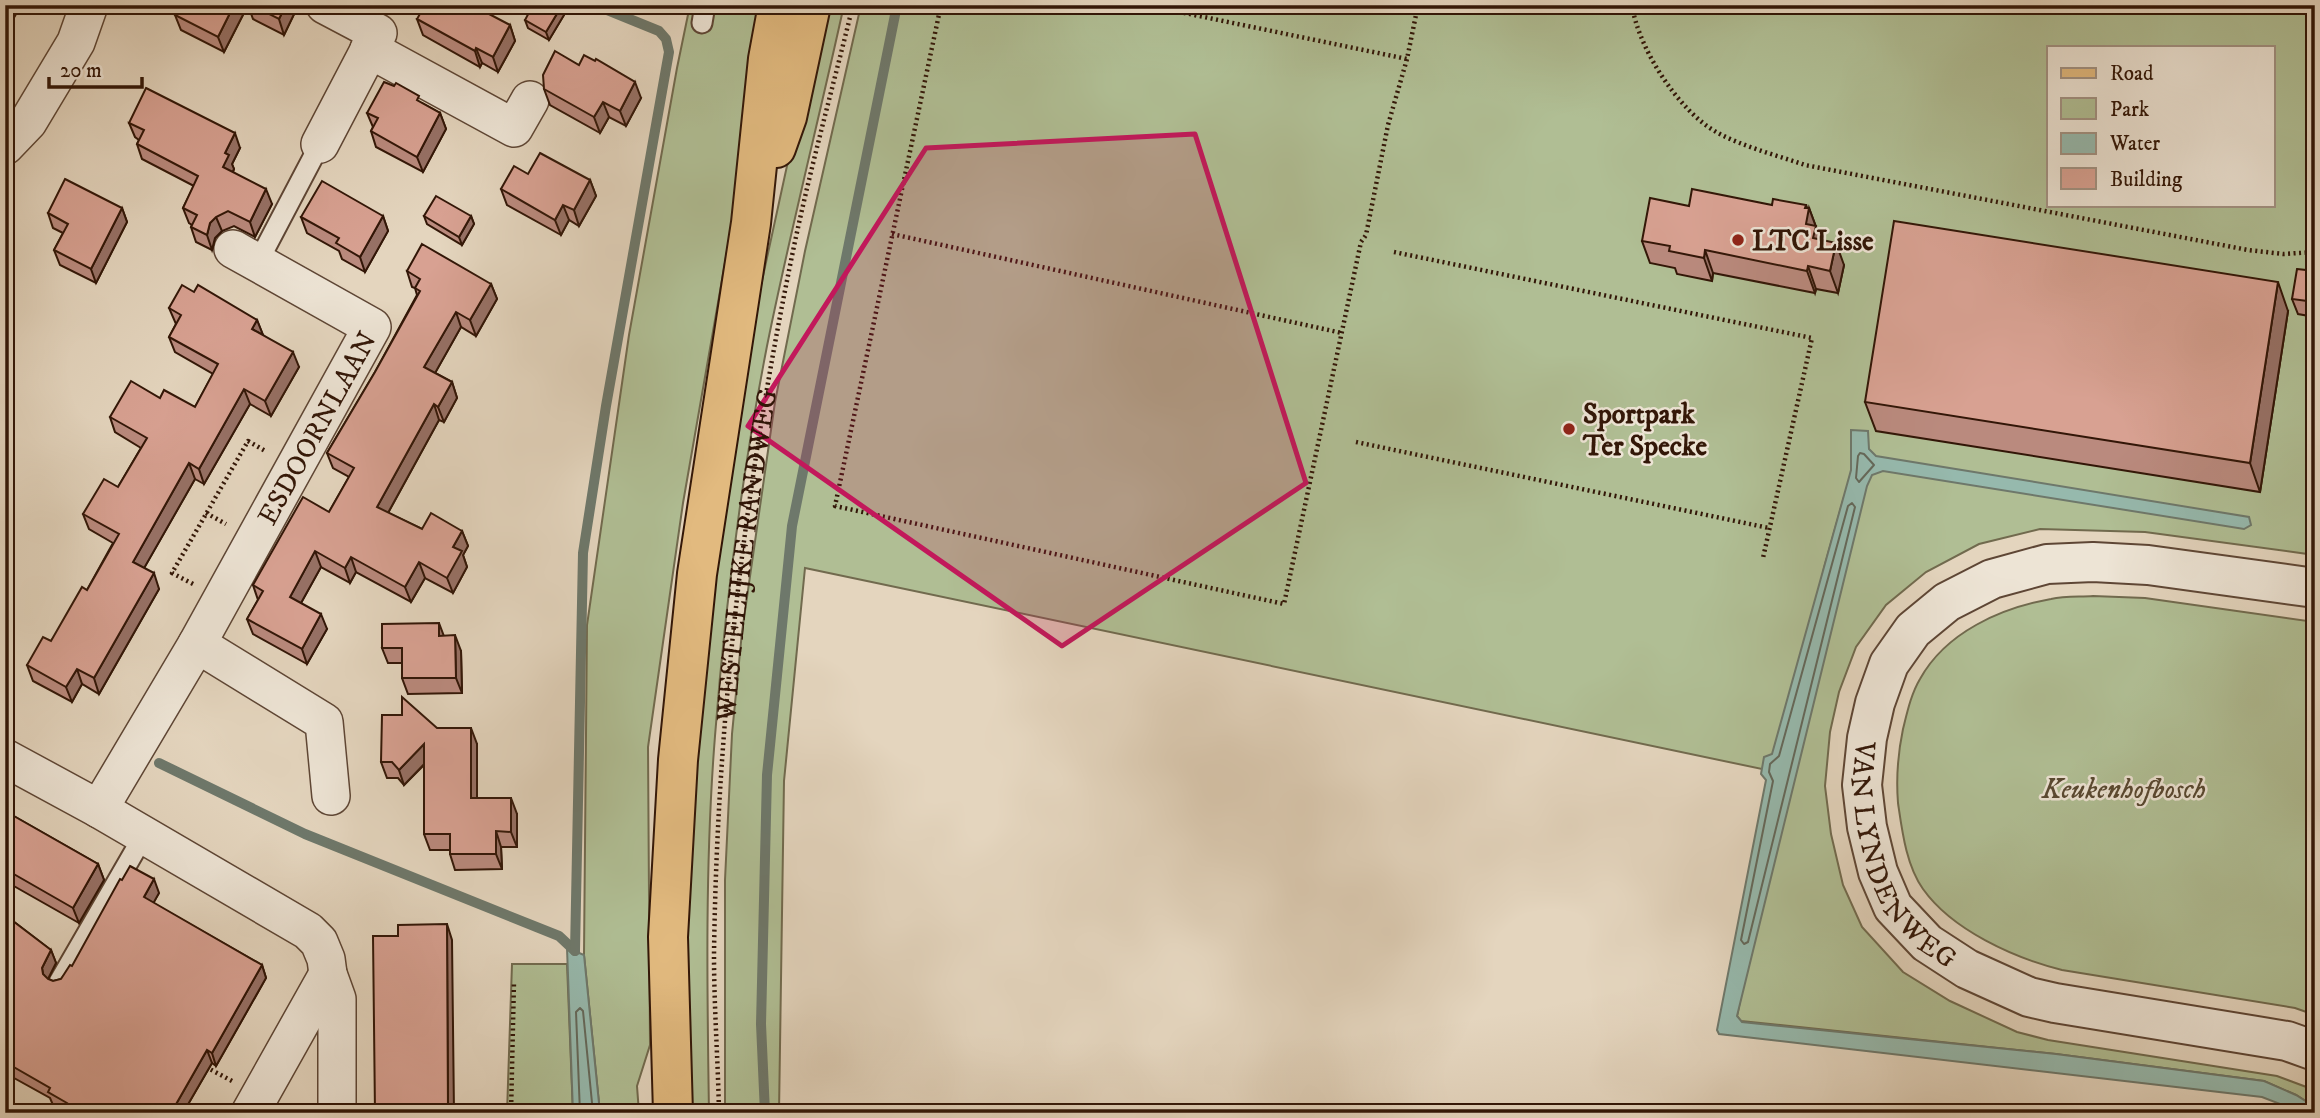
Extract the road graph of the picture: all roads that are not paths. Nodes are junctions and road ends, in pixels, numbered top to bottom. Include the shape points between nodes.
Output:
1 (89, 5) edge
2 (325, 5) edge
3 (778, 5) edge
4 (811, 5) edge
5 (369, 49) junction
6 (530, 100) dead end
7 (320, 144) joint
8 (5, 146) edge
9 (751, 223) junction
10 (245, 255) joint
11 (2315, 588) edge
12 (197, 644) junction
13 (5, 758) edge
14 (331, 796) dead end
15 (99, 809) junction
16 (144, 835) junction
17 (328, 974) junction
18 (59, 982) edge
19 (2315, 1051) edge
20 (255, 1105) edge
21 (337, 1113) edge
22 (673, 1113) edge

1 - 8 street via 76,42 28,122
2 - 5 street via 378,33
3 - 9 main road, WESTELIJKE RANDWEG
4 - 9 main road, WESTELIJKE RANDWEG via 787,117
5 - 6 street via 514,128
5 - 7 street
7 - 10 lane, ESDOORNLAAN
9 - 22 main road, WESTELIJKE RANDWEG via 697,573 678,760 668,937
10 - 12 street, ESDOORNLAAN via 372,327
11 - 19 street, VAN LYNDENWEG via 2093,562 2047,565 1993,579 1947,603 1913,630 1889,664 1874,703 1862,785 1878,872 1893,907 1927,943 1967,969 2029,997 2287,1041
12 - 14 street via 324,722
12 - 15 street, ESDOORNLAAN
13 - 15 street
15 - 16 street
16 - 17 street via 308,931 326,959
16 - 18 lane
17 - 20 street
17 - 21 street via 337,999

